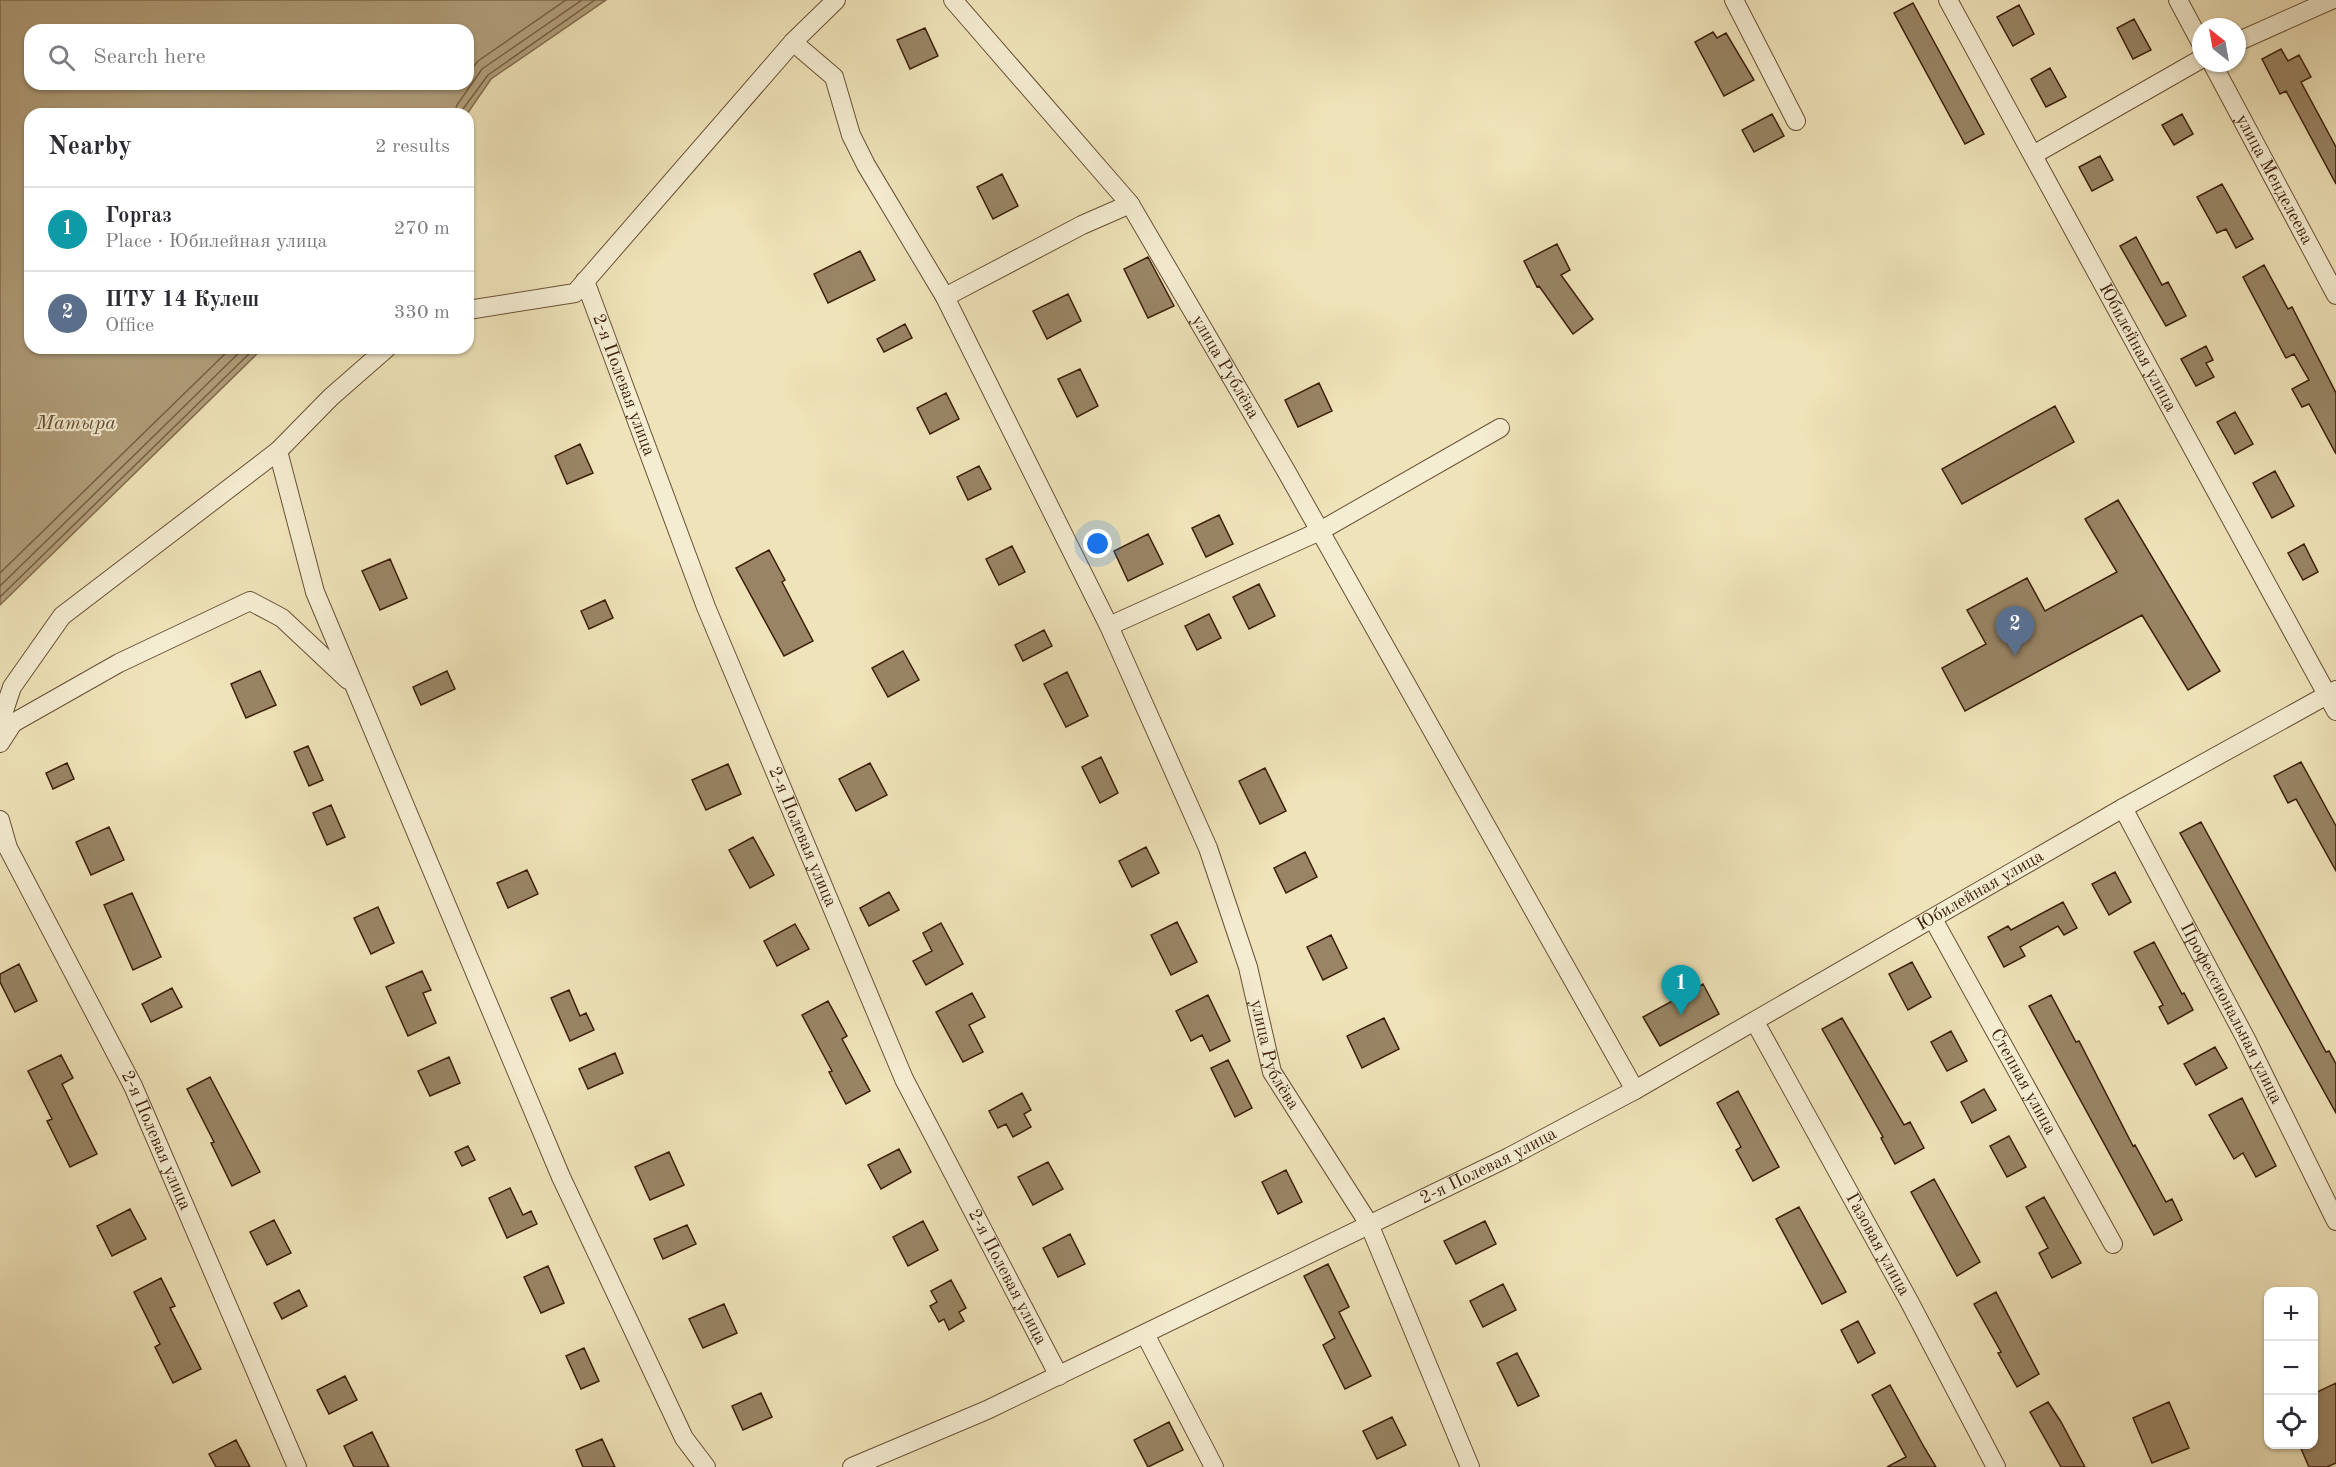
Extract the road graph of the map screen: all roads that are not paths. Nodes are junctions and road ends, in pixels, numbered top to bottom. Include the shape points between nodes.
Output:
1 (836, 0) edge
2 (953, 0) edge
3 (1734, 0) edge
4 (1948, 0) edge
5 (2178, 0) edge
6 (2331, 0) edge
7 (2192, 26) edge
8 (2246, 38) edge
9 (793, 42) junction
10 (2192, 64) edge
11 (2217, 72) edge
12 (1796, 121) dead end
13 (2033, 155) junction
14 (1130, 204) junction
15 (585, 282) junction
16 (2336, 295) edge
17 (945, 297) junction
18 (474, 309) edge
19 (380, 354) edge
20 (1500, 428) dead end
21 (278, 451) junction
22 (1320, 531) junction
23 (1109, 626) junction
24 (354, 685) junction
25 (2332, 692) edge
26 (2336, 711) edge
27 (0, 723) edge
28 (0, 743) edge
29 (2123, 808) junction
30 (0, 820) edge
31 (4, 848) edge
32 (1933, 919) junction
33 (1755, 1022) junction
34 (1635, 1090) junction
35 (2336, 1221) edge
36 (1369, 1224) junction
37 (2113, 1244) dead end
38 (1145, 1334) junction
39 (1059, 1376) junction
40 (297, 1467) edge
41 (706, 1467) edge
42 (852, 1467) edge
43 (1214, 1467) edge
44 (1470, 1467) edge
45 (1996, 1467) edge

1 - 9 street
2 - 14 street, улица Рублёва
3 - 12 street
4 - 13 street, Юбилейная улица
5 - 7 street
6 - 8 street
9 - 15 street
9 - 17 street, улица Рублёва via 834,77 866,165
10 - 13 street
11 - 16 street, улица Менделеева
13 - 25 street, Юбилейная улица
14 - 17 street
14 - 22 street, улица Рублёва
15 - 18 street via 575,293
15 - 39 street, 2-я Полевая улица via 706,607 904,1079
17 - 23 street, улица Рублёва
19 - 21 street
20 - 22 street
21 - 24 street via 315,592
21 - 27 street via 62,616 12,687
22 - 23 street
22 - 34 street, улица Рублёва
23 - 36 street, улица Рублёва via 1208,848 1248,967 1272,1072
24 - 28 street via 282,618 250,601 119,663 13,723
24 - 41 street via 561,1178 684,1438
25 - 26 street, Юбилейная улица
25 - 29 street, Юбилейная улица
29 - 32 street, Юбилейная улица
29 - 35 street, Профессиональная улица via 2246,1039
30 - 31 street, 2-я Полевая улица
31 - 40 street, 2-я Полевая улица via 133,1086
32 - 33 street, Юбилейная улица
32 - 37 street, Степная улица
33 - 34 street, Юбилейная улица
33 - 45 street, Газовая улица
34 - 36 street, 2-я Полевая улица via 1509,1157
36 - 38 street, 2-я Полевая улица
36 - 44 street, улица Рублёва
38 - 39 street, 2-я Полевая улица
38 - 43 street
39 - 42 street, 2-я Полевая улица

